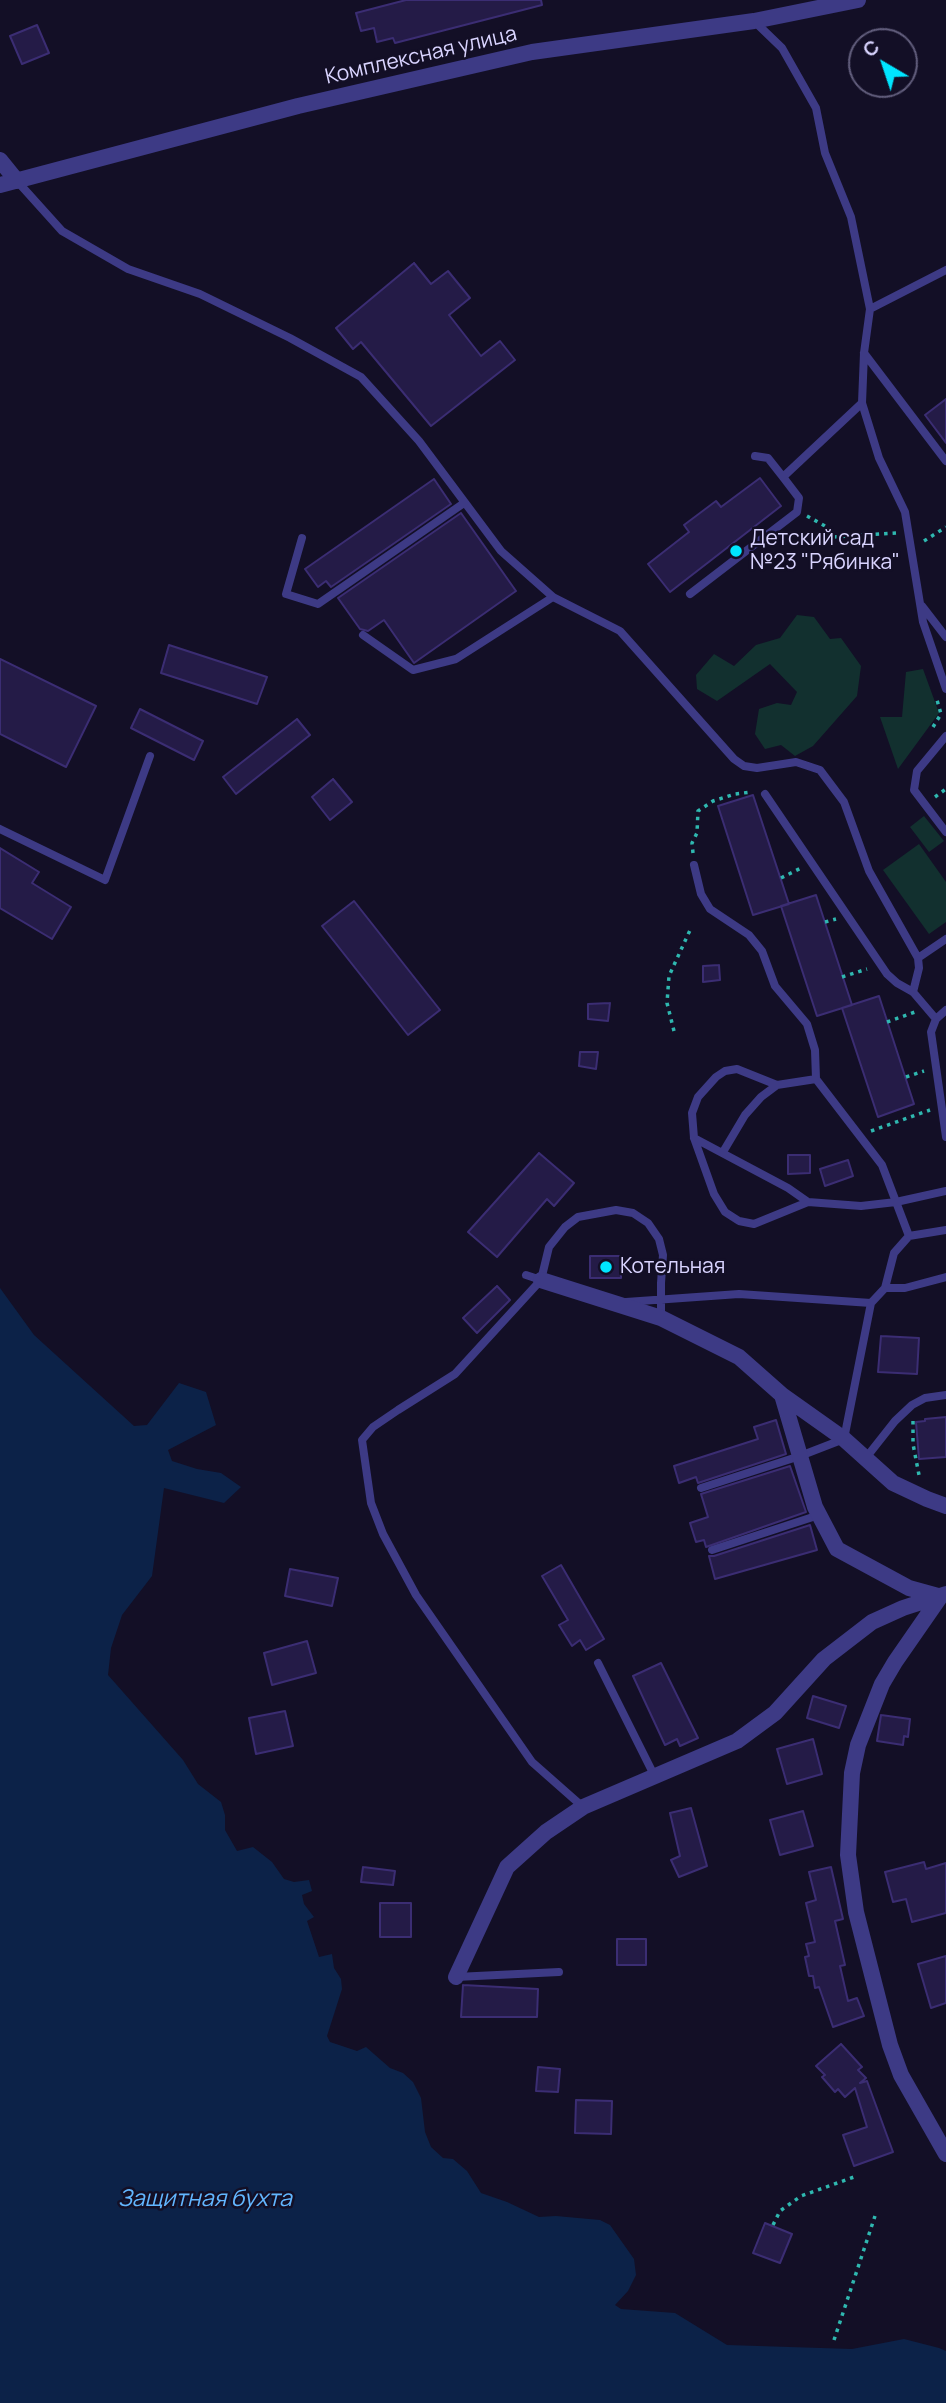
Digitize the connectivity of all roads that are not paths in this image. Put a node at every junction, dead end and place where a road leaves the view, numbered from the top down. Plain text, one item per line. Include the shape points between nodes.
1 (858, 0) edge
2 (754, 21) junction
3 (0, 160) edge
4 (17, 181) junction
5 (0, 185) edge
6 (946, 270) edge
7 (870, 309) junction
8 (864, 353) junction
9 (862, 403) junction
10 (755, 456) dead end
11 (946, 461) edge
12 (783, 477) junction
13 (464, 503) junction
14 (302, 538) dead end
15 (690, 594) dead end
16 (553, 597) junction
17 (919, 603) junction
18 (363, 635) dead end
19 (946, 638) edge
20 (946, 689) edge
21 (946, 736) edge
22 (150, 756) dead end
23 (764, 793) road end
24 (0, 829) edge
25 (946, 832) edge
26 (694, 865) road end
27 (946, 939) edge
28 (918, 958) junction
29 (914, 992) junction
30 (946, 1010) edge
31 (936, 1019) junction
32 (816, 1079) junction
33 (777, 1085) junction
34 (694, 1138) junction
35 (946, 1138) edge
36 (723, 1152) junction
37 (946, 1191) edge
38 (808, 1202) junction
39 (896, 1202) junction
40 (946, 1230) edge
41 (909, 1236) junction
42 (946, 1276) edge
43 (533, 1278) junction
44 (885, 1288) junction
45 (661, 1300) junction
46 (617, 1303) junction
47 (871, 1303) junction
48 (661, 1318) junction
49 (782, 1395) junction
50 (946, 1395) edge
51 (844, 1439) junction
52 (800, 1456) junction
53 (865, 1459) junction
54 (701, 1488) dead end
55 (946, 1506) edge
56 (819, 1515) junction
57 (712, 1550) dead end
58 (943, 1595) edge
59 (598, 1663) dead end
60 (655, 1777) junction
61 (583, 1807) junction
62 (559, 1972) dead end
63 (456, 1977) joint
64 (946, 2154) edge

1 - 2 street, Комплексная улица
2 - 4 street, Комплексная улица via 532,52 299,106
2 - 7 lane via 782,48 816,108 825,153 851,217
3 - 4 street
4 - 5 street, Комплексная улица
4 - 13 lane via 62,231 128,269 200,294 361,377 419,441
6 - 7 lane
7 - 8 lane
8 - 9 lane
8 - 11 lane
9 - 12 lane
9 - 17 lane via 879,458 905,512
10 - 12 lane via 768,458
12 - 15 lane via 799,498 797,512
13 - 14 lane via 318,604 286,594
13 - 16 lane via 501,551
16 - 18 lane via 456,659 413,670
16 - 28 lane via 620,631 744,766 796,762 820,770 844,802 869,871
17 - 19 lane
17 - 20 lane
21 - 25 lane via 917,771 914,790
22 - 24 lane via 105,880
23 - 29 lane via 880,964 897,983
26 - 32 lane via 710,909 749,934 762,951 775,986 807,1024 815,1051
27 - 28 lane
28 - 29 lane
29 - 31 lane
30 - 31 lane
31 - 35 lane via 931,1032
32 - 33 lane
32 - 39 lane via 882,1165
33 - 34 lane via 737,1069 725,1071 698,1097 692,1113
33 - 36 lane via 745,1115
34 - 36 lane
34 - 38 lane via 714,1194 725,1212 740,1221 754,1224
36 - 38 lane
37 - 39 lane
38 - 39 lane via 861,1206
39 - 41 lane
40 - 41 lane
41 - 44 lane via 894,1253
42 - 44 lane via 905,1288
43 - 45 lane via 565,1227 578,1217 616,1210 633,1213 648,1223 659,1239
43 - 46 street
43 - 61 lane via 455,1374 373,1427 362,1440 372,1503 416,1595 532,1762
44 - 47 lane
45 - 46 lane
45 - 47 lane via 739,1294
45 - 48 lane
46 - 48 street
47 - 51 lane
48 - 49 street via 739,1357
49 - 51 street
49 - 52 street
50 - 53 lane via 912,1405
51 - 52 lane
51 - 53 street
52 - 54 lane
52 - 56 street
53 - 55 street via 893,1483
56 - 57 lane
56 - 58 street via 837,1549 909,1588
58 - 60 street via 872,1622 824,1660 775,1713 737,1741
58 - 64 street via 889,1673 858,1745 848,1855 856,1912 890,2045 901,2075
59 - 60 lane
60 - 61 street
61 - 63 street via 507,1867
62 - 63 lane

